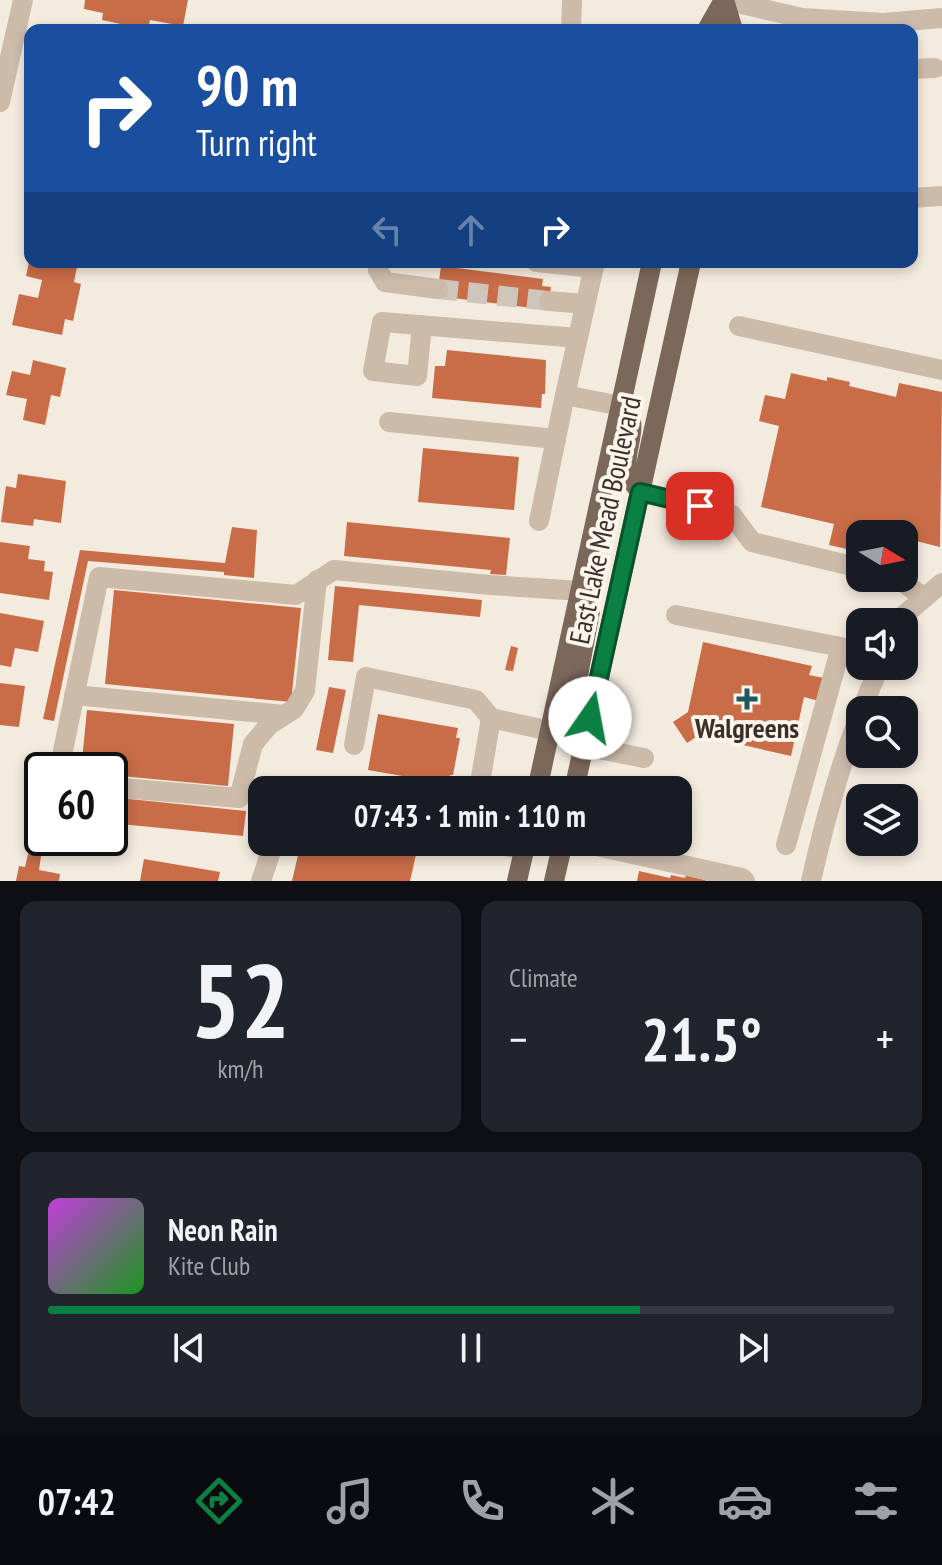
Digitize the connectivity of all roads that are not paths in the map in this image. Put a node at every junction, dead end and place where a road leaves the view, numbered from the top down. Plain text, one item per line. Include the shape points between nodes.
1 (23, 0) edge
2 (572, 0) edge
3 (724, 0) edge
4 (942, 18) edge
5 (571, 24) edge
6 (710, 24) edge
7 (731, 24) edge
8 (935, 68) dead end
9 (918, 69) edge
10 (0, 102) edge
11 (942, 196) edge
12 (918, 198) edge
13 (378, 268) edge
14 (593, 268) edge
15 (651, 268) edge
16 (690, 268) edge
17 (438, 289) tunnel mouth
18 (549, 301) tunnel mouth
19 (585, 304) junction
20 (422, 325) dead end
21 (739, 326) dead end
22 (578, 338) junction
23 (942, 370) edge
24 (565, 395) junction
25 (621, 406) junction
26 (389, 422) dead end
27 (556, 439) junction
28 (640, 492) junction
29 (539, 521) dead end
30 (846, 565) edge
31 (317, 580) junction
32 (942, 583) edge
33 (581, 591) junction
34 (916, 592) edge
35 (924, 598) junction
36 (912, 608) edge
37 (676, 615) dead end
38 (874, 680) edge
39 (74, 695) junction
40 (284, 715) junction
41 (491, 718) junction
42 (550, 731) junction
43 (354, 745) dead end
44 (584, 746) junction
45 (63, 752) edge
46 (644, 758) dead end
47 (481, 776) edge
48 (540, 776) edge
49 (577, 776) edge
50 (128, 789) edge
51 (786, 845) dead end
52 (269, 856) edge
53 (523, 856) edge
54 (560, 856) edge
55 (642, 856) edge
56 (261, 881) edge
57 (517, 881) edge
58 (554, 881) edge
59 (745, 881) edge
60 (811, 881) edge

1 - 10 street
2 - 5 street
3 - 4 street via 802,18 883,23
3 - 6 main road
3 - 7 main road
8 - 9 street
11 - 12 street
13 - 17 street via 385,282
14 - 19 street
15 - 25 main road, East Lake Mead Boulevard
16 - 28 main road, East Lake Mead Boulevard
18 - 19 street
19 - 22 street
20 - 22 street
21 - 23 street
22 - 24 street
24 - 25 street
24 - 27 street
25 - 28 main road via 632,417 626,458
25 - 33 main road, East Lake Mead Boulevard
26 - 27 street
27 - 29 street
28 - 30 street via 732,515 752,542
28 - 44 main road, East Lake Mead Boulevard
31 - 33 street via 334,570
31 - 39 street via 296,595 99,577
31 - 40 street via 305,691
32 - 35 street
33 - 42 main road, East Lake Mead Boulevard
33 - 44 main road via 590,611 572,708
34 - 35 street
35 - 36 street
37 - 51 street via 841,647
38 - 60 street via 829,800
39 - 40 street
39 - 45 street
40 - 50 street via 253,744 239,798
41 - 42 street
41 - 43 street via 476,700 366,677
41 - 47 street
42 - 48 main road, East Lake Mead Boulevard
44 - 46 street
44 - 49 main road, East Lake Mead Boulevard
52 - 56 street
53 - 57 main road
54 - 58 main road
55 - 59 street

